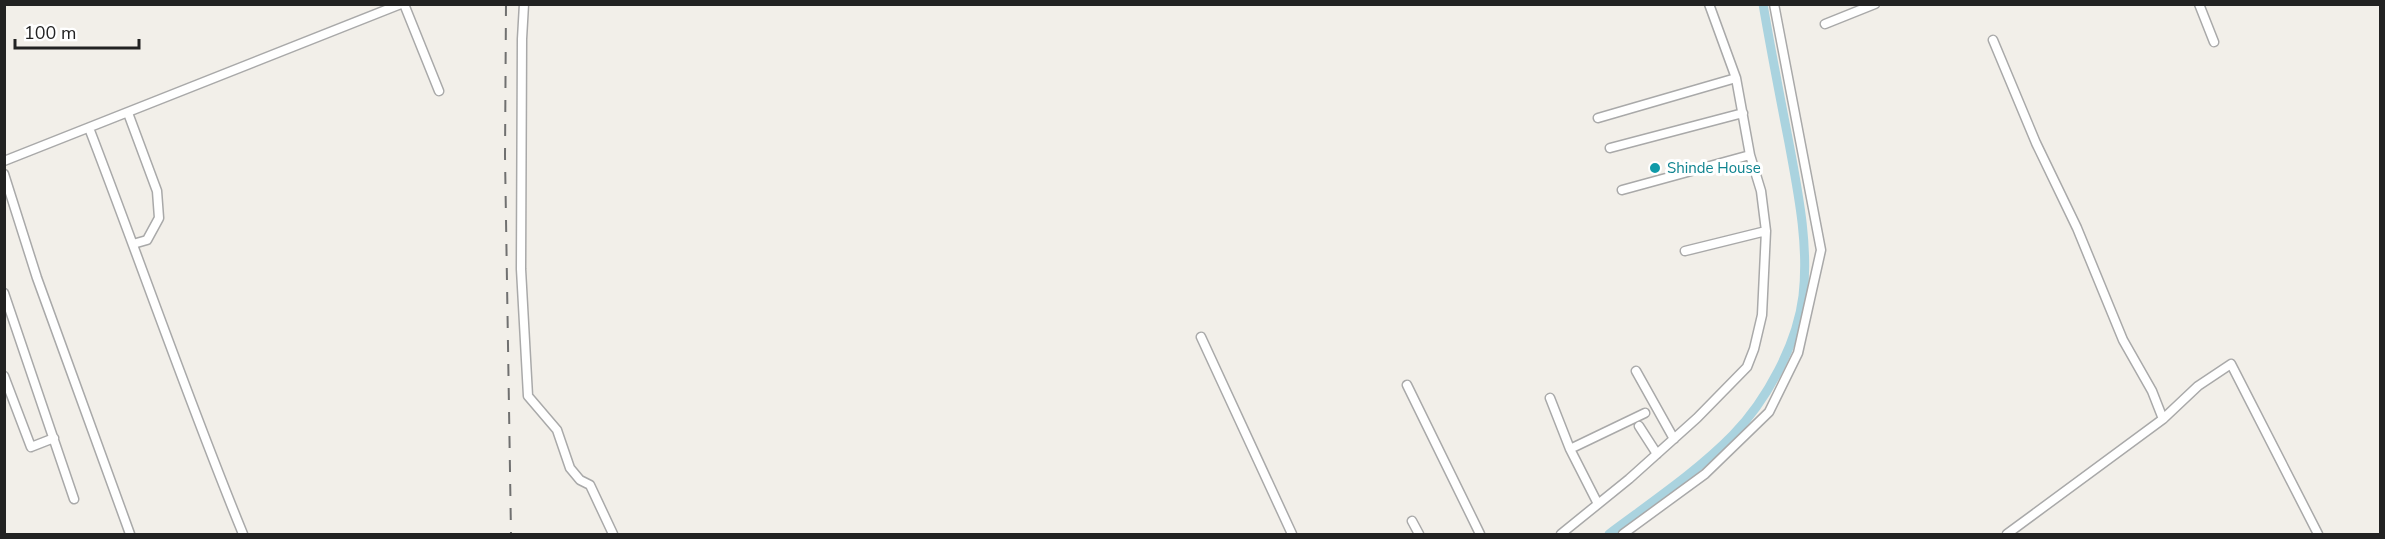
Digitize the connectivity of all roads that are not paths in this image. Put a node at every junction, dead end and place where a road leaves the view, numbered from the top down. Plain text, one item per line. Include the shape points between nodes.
1 (402, 4) edge
2 (524, 4) edge
3 (1709, 4) edge
4 (1774, 4) edge
5 (1875, 4) edge
6 (2199, 4) edge
7 (1825, 24) dead end
8 (1993, 40) dead end
9 (2214, 42) dead end
10 (1736, 78) junction
11 (439, 91) dead end
12 (128, 113) junction
13 (1743, 113) junction
14 (1598, 118) dead end
15 (89, 128) junction
16 (1610, 148) dead end
17 (1750, 155) junction
18 (4, 161) edge
19 (4, 174) edge
20 (1622, 190) dead end
21 (1766, 231) junction
22 (133, 244) junction
23 (1685, 251) dead end
24 (4, 293) edge
25 (1201, 337) dead end
26 (1636, 371) dead end
27 (4, 376) edge
28 (1407, 386) dead end
29 (1550, 398) dead end
30 (1646, 413) dead end
31 (2163, 419) junction
32 (1639, 426) dead end
33 (54, 438) junction
34 (1674, 439) junction
35 (1570, 449) junction
36 (1657, 454) junction
37 (74, 499) dead end
38 (1598, 504) junction
39 (1412, 521) dead end
40 (130, 534) edge
41 (243, 534) edge
42 (613, 534) edge
43 (1292, 534) edge
44 (1419, 534) edge
45 (1480, 534) edge
46 (1561, 534) edge
47 (1623, 534) edge
48 (2007, 534) edge
49 (2319, 534) edge

1 - 11 street
1 - 12 street
2 - 42 street via 521,270 528,396 557,430 570,468 590,485
3 - 10 street
4 - 47 street via 1821,250 1798,353 1768,412 1705,474
5 - 7 street
6 - 9 street
8 - 31 street via 2123,340
10 - 13 street
10 - 14 street
12 - 15 street
12 - 22 street via 157,191 159,218 147,240
13 - 16 street
13 - 17 street
15 - 18 street
15 - 22 street
17 - 20 street
17 - 21 street via 1761,191
19 - 40 street via 37,278
21 - 23 street
21 - 34 street via 1762,315 1747,367
22 - 41 street via 174,361
24 - 33 street
25 - 43 street
26 - 34 street
27 - 33 street via 31,447
28 - 45 street
29 - 35 street
30 - 35 street
31 - 48 street
31 - 49 street via 2198,386 2231,364
32 - 36 street
33 - 37 street
34 - 36 street
35 - 38 street
36 - 38 street
38 - 46 street
39 - 44 street

